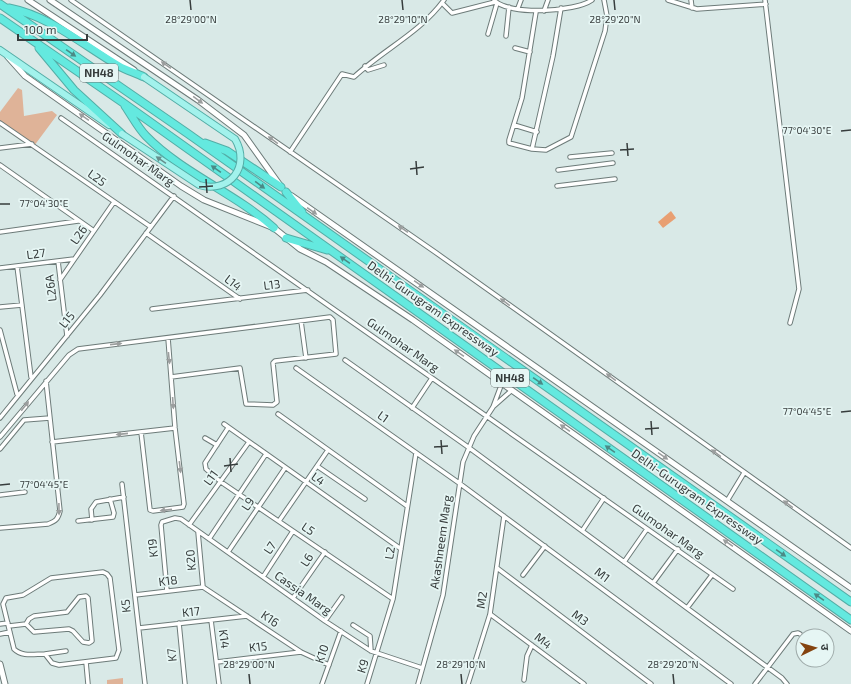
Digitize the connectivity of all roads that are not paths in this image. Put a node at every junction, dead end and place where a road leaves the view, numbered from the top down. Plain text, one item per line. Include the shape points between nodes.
1 (28, 0) edge
2 (50, 0) edge
3 (71, 0) edge
4 (521, 0) edge
5 (548, 0) edge
6 (592, 0) edge
7 (604, 0) edge
8 (668, 0) edge
9 (691, 0) edge
10 (78, 2) edge
11 (443, 2) edge
12 (496, 2) edge
13 (766, 2) edge
14 (2, 5) edge
15 (509, 7) junction
16 (518, 8) junction
17 (561, 8) junction
18 (692, 8) junction
19 (544, 11) junction
20 (536, 12) junction
21 (0, 18) edge
22 (488, 34) dead end
23 (506, 36) dead end
24 (34, 42) junction
25 (515, 48) dead end
26 (2, 51) edge
27 (530, 52) junction
28 (384, 65) dead end
29 (365, 66) junction
30 (144, 77) junction
31 (122, 102) junction
32 (61, 118) dead end
33 (0, 123) edge
34 (514, 125) junction
35 (537, 132) junction
36 (122, 134) junction
37 (194, 138) junction
38 (32, 144) junction
39 (0, 148) edge
40 (532, 149) junction
41 (290, 152) junction
42 (612, 153) dead end
43 (570, 157) dead end
44 (613, 163) dead end
45 (0, 165) edge
46 (558, 170) dead end
47 (615, 179) dead end
48 (557, 186) dead end
49 (284, 190) junction
50 (174, 196) junction
51 (114, 202) junction
52 (307, 219) junction
53 (78, 221) junction
54 (151, 227) junction
55 (274, 228) junction
56 (94, 231) junction
57 (0, 232) edge
58 (146, 233) junction
59 (286, 238) junction
60 (333, 252) junction
61 (74, 259) junction
62 (58, 261) junction
63 (17, 266) junction
64 (0, 268) edge
65 (60, 280) junction
66 (308, 290) junction
67 (240, 299) junction
68 (22, 305) junction
69 (0, 307) edge
70 (152, 309) dead end
71 (301, 321) junction
72 (790, 323) dead end
73 (0, 330) edge
74 (67, 336) junction
75 (168, 338) junction
76 (306, 358) junction
77 (345, 360) dead end
78 (296, 368) dead end
79 (31, 377) junction
80 (171, 377) junction
81 (432, 378) junction
82 (46, 381) junction
83 (502, 383) junction
84 (512, 390) junction
85 (17, 394) junction
86 (493, 407) junction
87 (412, 408) junction
88 (278, 414) dead end
89 (487, 417) junction
90 (0, 418) edge
91 (50, 418) junction
92 (224, 424) dead end
93 (175, 428) junction
94 (228, 428) junction
95 (141, 432) junction
96 (0, 437) edge
97 (205, 438) dead end
98 (52, 442) junction
99 (249, 442) junction
100 (216, 445) junction
101 (468, 447) junction
102 (0, 449) edge
103 (328, 450) junction
104 (416, 453) junction
105 (266, 454) junction
106 (317, 466) junction
107 (285, 468) junction
108 (744, 473) junction
109 (221, 482) junction
110 (305, 482) junction
111 (459, 483) junction
112 (122, 484) dead end
113 (25, 492) dead end
114 (239, 494) junction
115 (0, 495) edge
116 (124, 497) junction
117 (604, 498) junction
118 (110, 499) junction
119 (365, 499) dead end
120 (727, 501) junction
121 (407, 506) junction
122 (258, 507) junction
123 (504, 516) junction
124 (181, 519) joint
125 (92, 520) junction
126 (78, 521) dead end
127 (279, 521) junction
128 (189, 525) junction
129 (0, 528) edge
130 (647, 528) junction
131 (293, 531) junction
132 (582, 531) junction
133 (198, 532) junction
134 (209, 539) junction
135 (545, 546) junction
136 (851, 548) edge
137 (401, 549) junction
138 (678, 549) junction
139 (228, 552) junction
140 (324, 552) junction
141 (624, 562) junction
142 (497, 568) junction
143 (712, 574) junction
144 (523, 575) dead end
145 (263, 576) junction
146 (653, 583) junction
147 (203, 586) junction
148 (851, 588) edge
149 (733, 589) dead end
150 (167, 591) junction
151 (135, 595) junction
152 (342, 597) dead end
153 (294, 598) junction
154 (393, 599) junction
155 (851, 602) edge
156 (687, 608) junction
157 (490, 614) junction
158 (246, 616) junction
159 (211, 620) junction
160 (851, 620) edge
161 (325, 621) junction
162 (179, 623) junction
163 (0, 624) edge
164 (26, 624) junction
165 (9, 625) junction
166 (353, 625) dead end
167 (139, 628) junction
168 (341, 631) junction
169 (851, 631) edge
170 (10, 632) junction
171 (0, 634) edge
172 (795, 634) edge
173 (532, 645) junction
174 (66, 651) dead end
175 (371, 651) junction
176 (301, 652) junction
177 (45, 654) junction
178 (377, 654) junction
179 (86, 662) junction
180 (217, 662) junction
181 (0, 664) edge
182 (329, 664) junction
183 (422, 668) junction
184 (768, 668) junction
185 (524, 680) dead end
186 (5, 684) edge
187 (88, 684) edge
188 (145, 684) edge
189 (185, 684) edge
190 (219, 684) edge
191 (322, 684) edge
192 (367, 684) edge
193 (418, 684) edge
194 (468, 684) edge
195 (584, 684) edge
196 (651, 684) edge
197 (731, 684) edge
198 (755, 684) edge
199 (787, 684) edge

1 - 30 main road
2 -> 49 main road via 198,100 244,135
3 - 10 street
4 - 16 street
5 - 19 street
6 - 17 street via 577,6
7 - 40 street via 605,31 570,139 558,143 551,149
8 - 18 street
9 - 18 street
41 -> 10 street
11 - 12 street via 452,13
11 - 29 street via 424,22
12 - 15 street
12 - 22 street
13 - 18 street
13 - 72 street via 798,288
14 - 30 highway via 30,14 60,29 119,66
14 -> 37 highway, Delhi-Gurugram Expressway / NH48
15 - 16 street
15 - 23 street
16 - 20 street
17 - 19 street
17 - 35 street
19 - 20 street
20 - 27 street
21 - 24 highway, Delhi-Gurugram Expressway / NH48
24 - 31 highway, Delhi-Gurugram Expressway / NH48
24 - 36 highway via 60,74
25 - 27 street
26 - 36 main road
55 -> 26 main road via 204,200 181,186 25,76
27 - 34 street via 522,98
28 - 29 street via 368,70
29 - 41 street via 352,77 342,74
30 -> 36 main road, bridge via 235,139 240,147 241,161 236,174 228,183 218,187 199,186
31 - 55 highway via 146,136 169,156 234,197
60 -> 31 highway, Delhi-Gurugram Expressway / NH48
32 - 50 street, Gulmohar Marg
33 - 38 street, L25
34 - 35 street
34 - 40 street via 510,143
35 - 40 street
37 - 49 highway via 227,152
37 -> 52 highway, Delhi-Gurugram Expressway / NH48
38 - 39 street
38 - 51 street, L25
108 -> 41 street via 435,252
42 - 43 street
44 - 46 street
45 - 53 street
47 - 48 street
49 - 52 highway
49 -> 120 main road
50 - 54 street, L15
50 - 66 street, Gulmohar Marg
51 - 54 street, L25
51 - 56 street, L26
52 -> 155 highway, Delhi-Gurugram Expressway / NH48
53 - 56 street
53 - 57 street
54 - 58 street, L15
55 - 59 main road
56 - 61 street, L26
58 - 67 street, L14
58 - 74 street, L15
59 - 60 highway
83 -> 59 main road via 326,262 300,250
160 -> 60 highway, Delhi-Gurugram Expressway / NH48
61 - 62 street, L27
61 - 65 street, L26
62 - 63 street, L27
62 - 65 street, L26A
63 - 64 street, L27
63 - 68 street
65 - 74 street, L26A
66 - 67 street, L13
66 - 81 street, Gulmohar Marg
67 - 70 street, L14
68 - 69 street
68 - 79 street
71 - 75 street
71 - 76 street
71 - 76 street via 332,318 337,352 334,355
73 - 85 street
74 - 79 street, L15
75 -> 80 street
82 -> 75 street via 69,355 78,349
76 - 80 street via 273,363 277,402 273,405 246,404 240,368
77 - 87 street
78 - 104 street, L1
79 - 85 street, L15
80 -> 93 street
81 - 87 street
81 - 89 street, Gulmohar Marg
82 - 91 street
96 -> 82 street
83 - 84 main road
83 - 86 street, Akashneem Marg
84 - 86 street, Akashneem Marg
169 -> 84 main road
85 - 90 street, L15
86 - 89 street, Akashneem Marg
87 - 101 street
88 - 103 street
89 - 101 street, Akashneem Marg
89 - 117 street, Gulmohar Marg
91 - 98 street
91 - 102 street via 24,420
92 - 94 street, L4
93 - 95 street
93 -> 95 street via 184,504 180,509 153,512 149,507
94 - 99 street, L4
94 - 100 street
95 -> 98 street
97 - 100 street
98 -> 129 street via 59,517 55,522 48,524
99 - 105 street, L4
99 - 109 street, L11
100 - 109 street, L5 via 205,463 206,469
101 - 111 street, Akashneem Marg
101 - 132 street
103 - 106 street
103 - 121 street
104 - 111 street, L1
104 - 121 street, L2
105 - 107 street, L4
105 - 114 street
106 - 110 street
106 - 119 street
107 - 110 street, L4
107 - 122 street, L9
108 - 120 street
136 -> 108 street
109 - 114 street, L5
109 - 128 street, L11
110 - 127 street
110 - 137 street, L4
111 - 123 street, M1
111 - 183 street, Akashneem Marg via 443,595
112 - 116 street, K5
113 - 115 street
114 - 122 street, L5
114 - 134 street
116 - 118 street
116 - 151 street, K5
117 - 130 street, Gulmohar Marg
117 - 132 street
118 - 125 street via 93,504
118 - 125 street via 113,517
120 - 148 main road
121 - 137 street, L2
122 - 127 street, L5
122 - 139 street, L9
123 - 135 street, M1
123 - 142 street, M2
124 - 128 street, Cassia Marg
124 - 150 street, K19 via 166,520 161,525
125 - 126 street
127 - 131 street, L5
128 - 133 street, Cassia Marg
130 - 138 street, Gulmohar Marg
130 - 141 street
131 - 140 street, L5
131 - 145 street, L7
132 - 141 street
133 - 134 street, Cassia Marg
133 - 147 street, K20
134 - 139 street, Cassia Marg
135 - 144 street
135 - 197 street, M1
137 - 154 street, L2
138 - 143 street, Gulmohar Marg
138 - 146 street
139 - 145 street, Cassia Marg
140 - 153 street, L6
140 - 154 street, L5
141 - 146 street
142 - 157 street, M2
142 - 196 street, M3
143 - 149 street, Gulmohar Marg
143 - 156 street
145 - 153 street, Cassia Marg
146 - 156 street
147 - 150 street, K18
147 - 158 street, K16
150 - 151 street, K18
151 - 167 street, K5
152 - 161 street
153 - 161 street, Cassia Marg
154 - 178 street, L2
156 - 184 street
157 - 173 street, M4
157 - 194 street, M2
158 - 159 street, K17
158 - 176 street, K16
159 - 162 street, K17
159 - 180 street, K14
161 - 168 street, Cassia Marg
162 - 167 street, K17
162 - 189 street, K7
163 - 165 street
164 - 164 street via 34,616 66,612 79,597 86,596 92,641 83,642 69,629 34,632
164 - 165 street
165 - 170 street
165 - 179 street via 3,604 6,598 23,595 51,578 102,572 107,574 110,578 119,655 116,658
166 - 175 street via 370,636
167 - 188 street, K5
168 - 175 street, Cassia Marg
168 - 182 street, K10
170 - 171 street
170 - 177 street via 14,649 18,653
172 - 184 street
173 - 185 street via 526,656
173 - 195 street, M4
174 - 177 street
175 - 178 street, Cassia Marg
176 - 180 street, K15
176 - 182 street, K16
177 - 179 street via 55,664
178 - 183 street, Cassia Marg
178 - 192 street, K9
179 - 187 street
180 - 190 street, K14
181 - 186 main road
182 - 191 street, K10
183 - 193 street, Akashneem Marg
184 - 198 street
184 - 199 street

